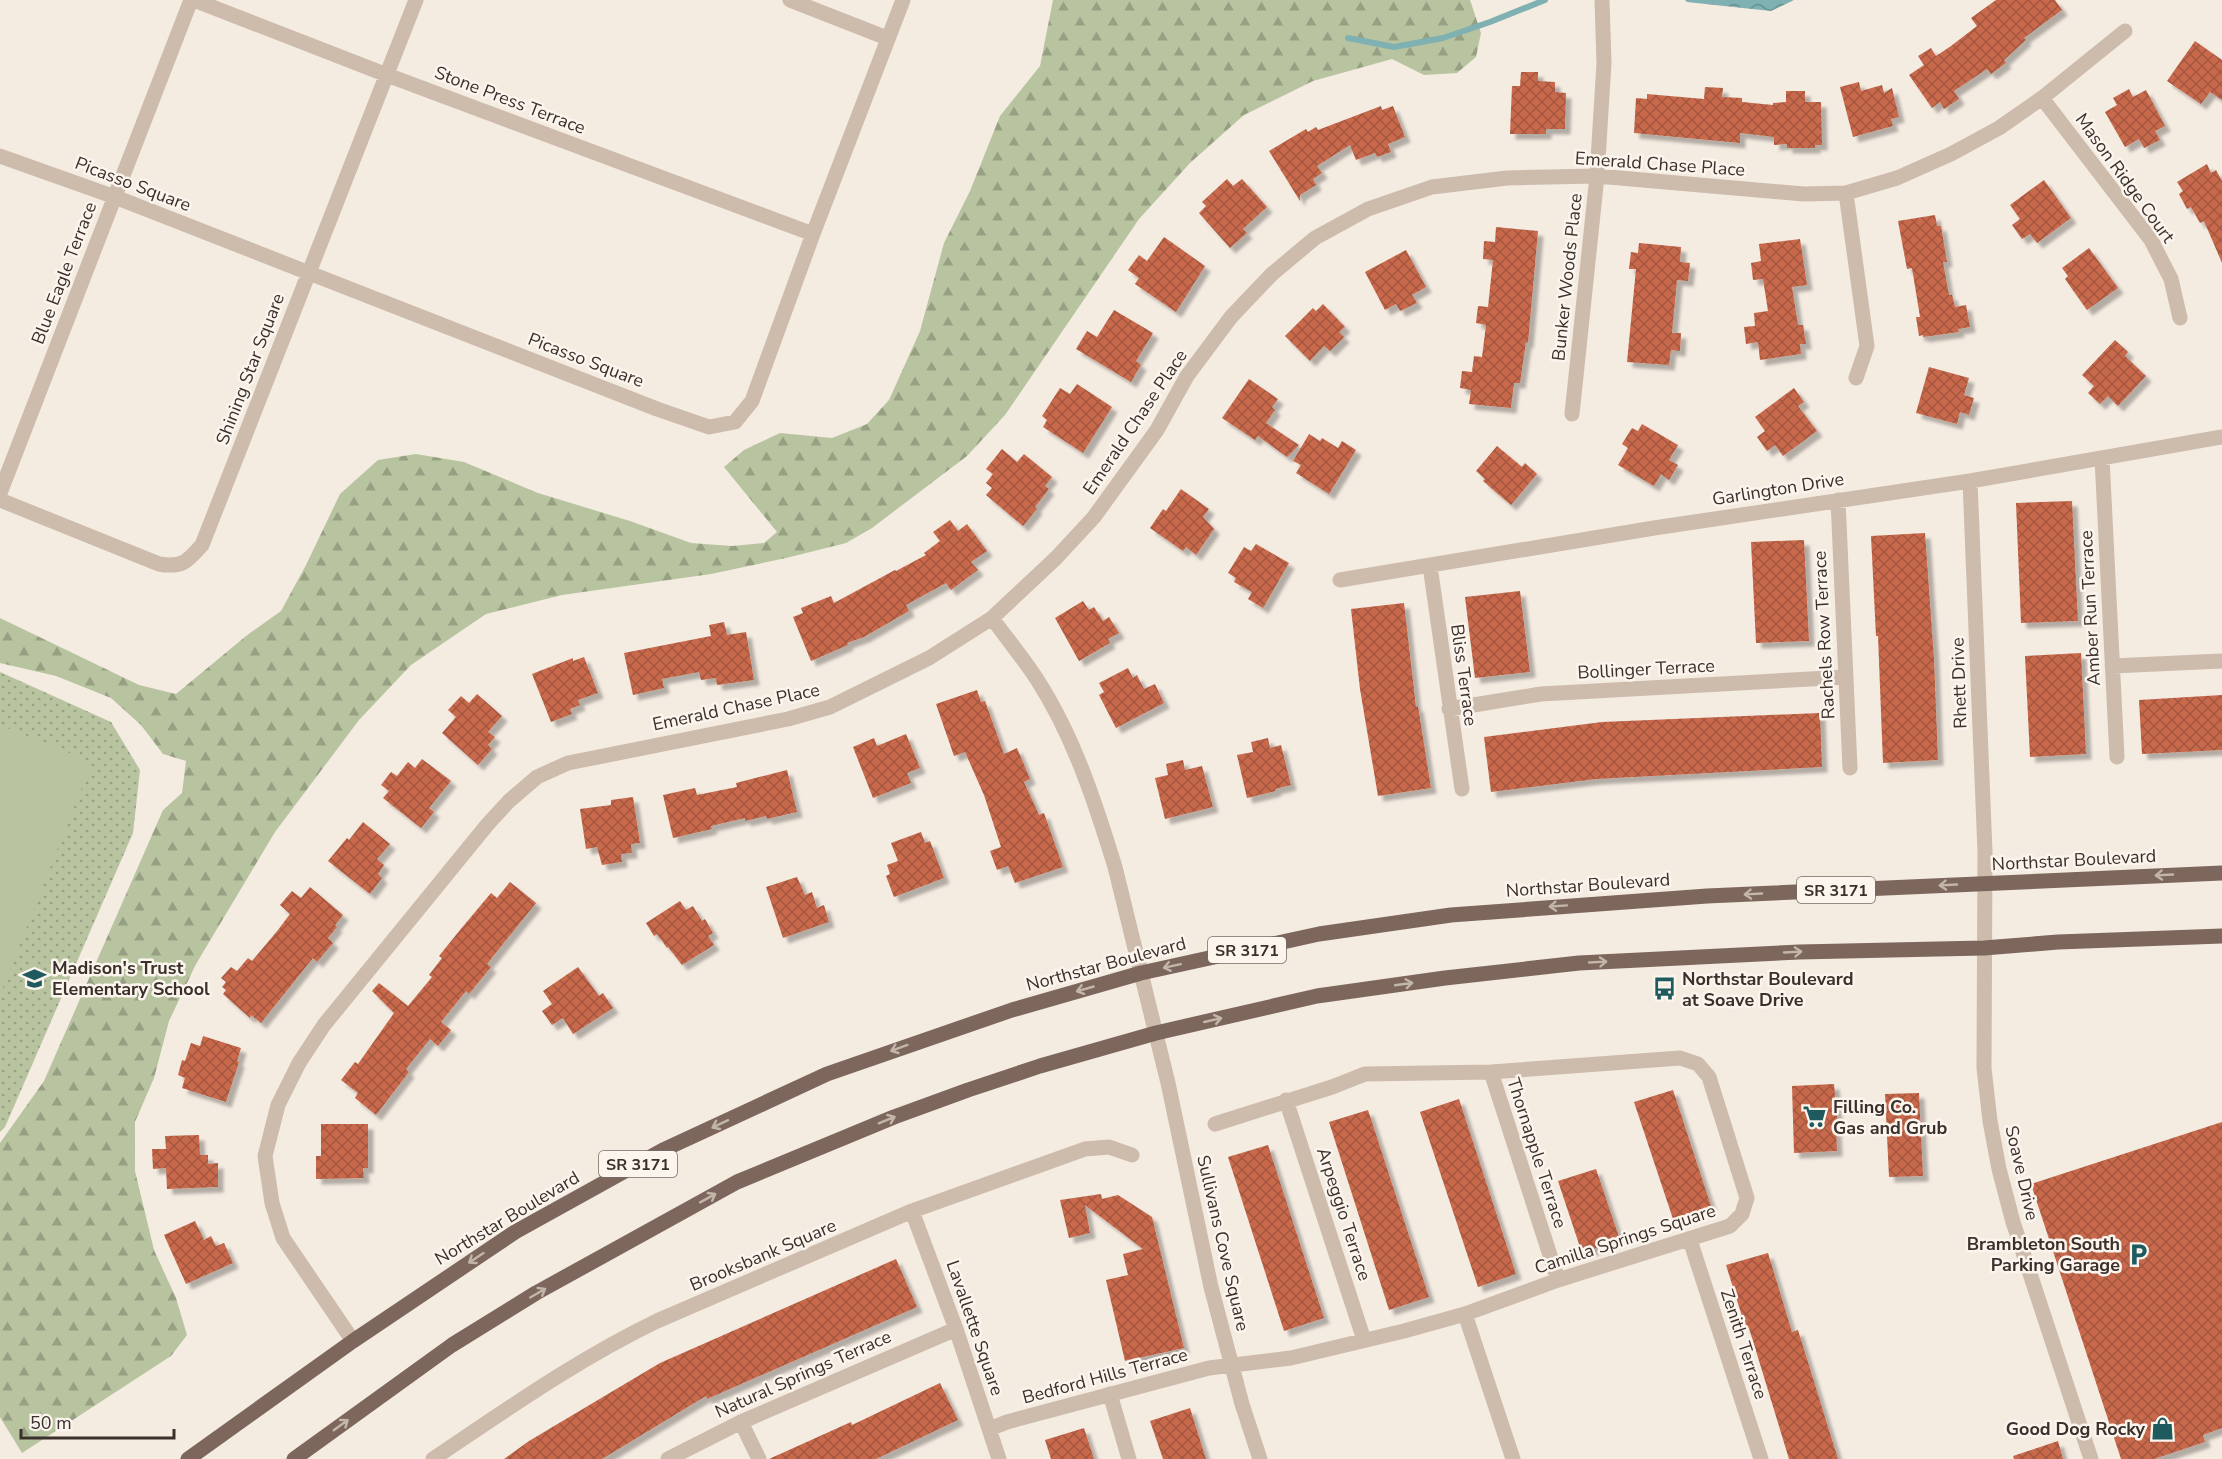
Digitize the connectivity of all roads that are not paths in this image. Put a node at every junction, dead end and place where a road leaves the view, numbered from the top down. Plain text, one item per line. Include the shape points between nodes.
1 (193, 0) edge
2 (416, 0) edge
3 (790, 0) edge
4 (903, 0) edge
5 (1602, 0) edge
6 (2125, 31) dead end
7 (887, 38) junction
8 (387, 75) junction
9 (2042, 99) junction
10 (0, 156) edge
11 (1597, 176) junction
12 (1846, 193) junction
13 (115, 197) junction
14 (813, 234) junction
15 (308, 273) junction
16 (2180, 318) dead end
17 (1856, 378) dead end
18 (1572, 414) dead end
19 (2222, 437) edge
20 (2102, 458) junction
21 (1970, 481) junction
22 (0, 493) edge
23 (0, 500) edge
24 (1838, 500) junction
25 (1430, 566) junction
26 (1340, 580) dead end
27 (992, 618) junction
28 (2222, 661) edge
29 (2112, 666) junction
30 (1846, 677) junction
31 (1449, 709) junction
32 (2117, 756) dead end
33 (1850, 768) dead end
34 (1462, 789) dead end
35 (2222, 873) edge
36 (1985, 883) junction
37 (2222, 936) edge
38 (1984, 948) junction
39 (1141, 973) junction
40 (1156, 1033) junction
41 (1491, 1072) junction
42 (1286, 1100) junction
43 (1215, 1124) dead end
44 (1132, 1155) dead end
45 (912, 1211) junction
46 (1690, 1240) junction
47 (1558, 1280) junction
48 (1465, 1314) junction
49 (956, 1329) junction
50 (1364, 1340) junction
51 (353, 1341) junction
52 (1232, 1366) junction
53 (1110, 1394) junction
54 (741, 1422) junction
55 (989, 1429) junction
56 (188, 1459) edge
57 (294, 1459) edge
58 (433, 1459) edge
59 (668, 1459) edge
60 (759, 1459) edge
61 (999, 1459) edge
62 (1129, 1459) edge
63 (1260, 1459) edge
64 (1513, 1459) edge
65 (1761, 1459) edge
66 (2091, 1459) edge

1 - 8 street, Stone Press Terrace
1 - 13 street, Blue Eagle Terrace
2 - 8 street, Shining Star Square
3 - 7 street
4 - 7 street, Picasso Square
5 - 11 street, Bunker Woods Place via 1604,63
6 - 9 street, Emerald Chase Place
7 - 14 street, Picasso Square
8 - 14 street, Stone Press Terrace
8 - 15 street, Shining Star Square
9 - 12 street, Emerald Chase Place via 1951,154 1897,178
9 - 16 street, Mason Ridge Court via 2151,240 2171,279
10 - 13 street, Picasso Square
11 - 12 street, Emerald Chase Place via 1804,194
11 - 18 street, Bunker Woods Place
11 - 27 street, Emerald Chase Place via 1507,178 1432,187 1368,209 1315,238 1272,274 1231,318 1187,376 1157,430 1094,517
12 - 17 street via 1867,346
13 - 15 street, Picasso Square
13 - 22 street, Blue Eagle Terrace
14 - 15 street, Picasso Square via 752,401 735,422 710,427
15 - 23 street, Shining Star Square via 202,545 191,558 175,567 159,564
19 - 20 street, Garlington Drive
20 - 21 street, Garlington Drive
20 - 29 street, Amber Run Terrace
21 - 24 street, Garlington Drive
21 - 36 street, Rhett Drive
24 - 25 street, Garlington Drive
24 - 30 street, Rachels Row Terrace
25 - 26 street, Garlington Drive
25 - 31 street, Bliss Terrace
27 - 39 street, Sullivans Cove Square via 1039,682 1069,741 1115,867
27 - 51 street, Emerald Chase Place via 929,658 830,707 789,719 568,763 537,777 487,825 324,1025 278,1105 265,1156 272,1203 283,1238
28 - 29 street
29 - 32 street, Amber Run Terrace
30 - 31 street, Bollinger Terrace via 1541,694
30 - 33 street, Rachels Row Terrace
31 - 34 street, Bliss Terrace
35 -> 36 main road, Northstar Boulevard / SR 3171
36 - 38 street, Soave Drive
36 -> 39 main road, Northstar Boulevard / SR 3171 via 1494,911 1353,928
37 - 38 main road
40 -> 38 main road via 1317,996 1579,963
38 - 66 street, Soave Drive via 1984,1068 1999,1169
39 - 40 street, Sullivans Cove Square
39 -> 51 main road, Northstar Boulevard / SR 3171 via 1012,1010 827,1074 663,1150 515,1232
40 - 52 street, Sullivans Cove Square
57 -> 40 main road via 462,1340 536,1293 737,1182 958,1094
41 - 42 street, Camilla Springs Square via 1365,1074
41 - 46 street, Camilla Springs Square via 1680,1058 1698,1064 1709,1077 1747,1198 1742,1214 1730,1226
41 - 47 street, Thornapple Terrace
42 - 43 street, Camilla Springs Square
42 - 50 street, Arpeggio Terrace
44 - 45 street, Brooksbank Square via 1109,1147 1085,1149
45 - 49 street, Lavallette Square
45 - 58 street, Brooksbank Square via 626,1336 540,1386
46 - 47 street, Camilla Springs Square
46 - 65 street, Zenith Terrace
47 - 48 street, Camilla Springs Square
48 - 50 street, Camilla Springs Square
48 - 64 street
49 - 54 street, Natural Springs Terrace
49 - 55 street, Lavallette Square
50 - 52 street, Camilla Springs Square via 1291,1358
51 - 56 main road, Northstar Boulevard / SR 3171
52 - 53 street, Bedford Hills Terrace via 1209,1368
52 - 63 street, Sullivans Cove Square
53 - 55 street, Bedford Hills Terrace
53 - 62 street
54 - 59 street, Natural Springs Terrace
54 - 60 street
55 - 61 street, Lavallette Square

